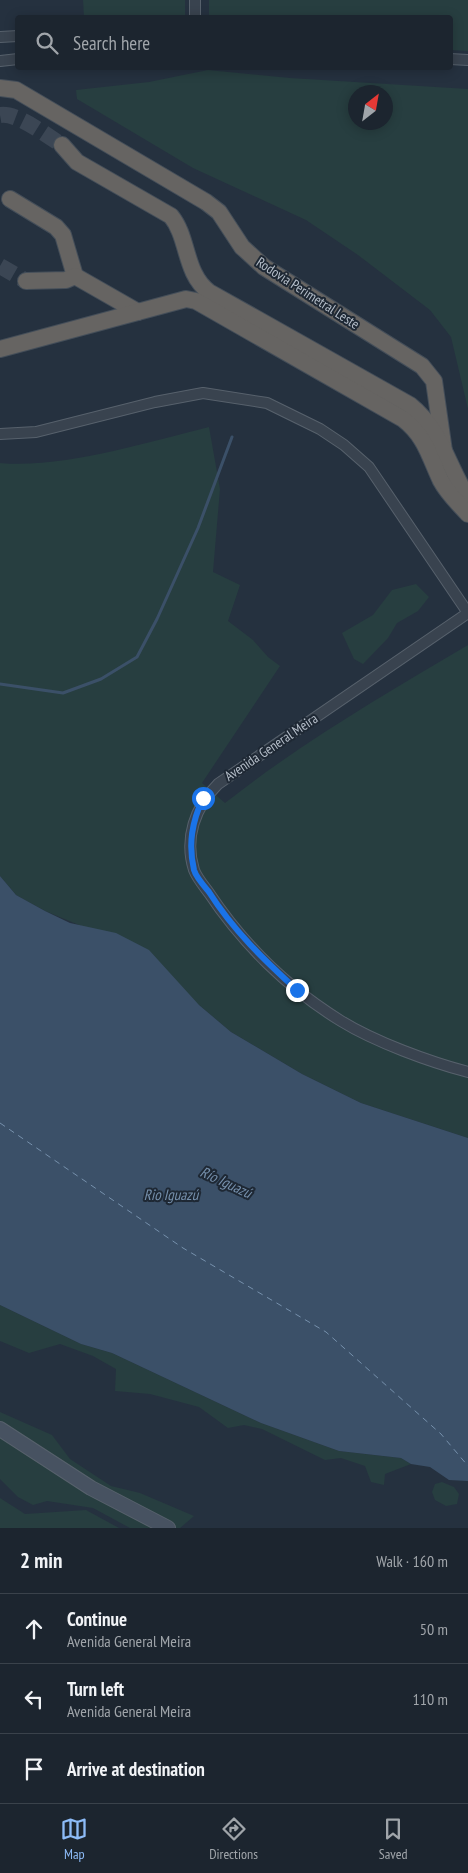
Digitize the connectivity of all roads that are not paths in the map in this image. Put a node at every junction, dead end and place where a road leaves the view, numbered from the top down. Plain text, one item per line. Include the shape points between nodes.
1 (195, 0) edge
2 (195, 15) edge
3 (15, 36) edge
4 (0, 38) edge
5 (15, 59) edge
6 (453, 59) edge
7 (468, 60) edge
8 (0, 61) edge
9 (0, 88) edge
10 (62, 145) tunnel mouth
11 (4, 196) edge
12 (75, 276) junction
13 (26, 281) tunnel mouth
14 (138, 312) junction
15 (0, 349) edge
16 (0, 434) edge
17 (444, 451) junction
18 (468, 498) edge
19 (468, 514) edge
20 (468, 613) edge
21 (468, 1072) edge
22 (0, 1430) edge
23 (168, 1528) edge

1 - 2 street
3 - 4 street
5 - 8 street
6 - 7 street
9 - 17 highway, Rodovia Perimetral Leste via 16,90 206,202 219,212 242,247 264,267 422,366 434,381
10 - 17 highway, Rodovia Perimetral Leste via 77,162 171,216 195,278 202,287 410,405 425,417
11 - 12 highway via 56,227 63,235
12 - 13 highway via 66,280
12 - 14 highway
14 - 15 highway
14 - 19 highway via 186,300 196,301 403,419 417,430 442,481
16 - 20 street via 36,432 204,393 267,404 320,429 369,467
17 - 18 highway, Rodovia Perimetral Leste via 454,477
20 - 21 street, Avenida General Meira via 218,784 203,798 193,819 191,845 195,871 222,912 257,953 297,990 342,1022 385,1042
22 - 23 main road via 91,1488

